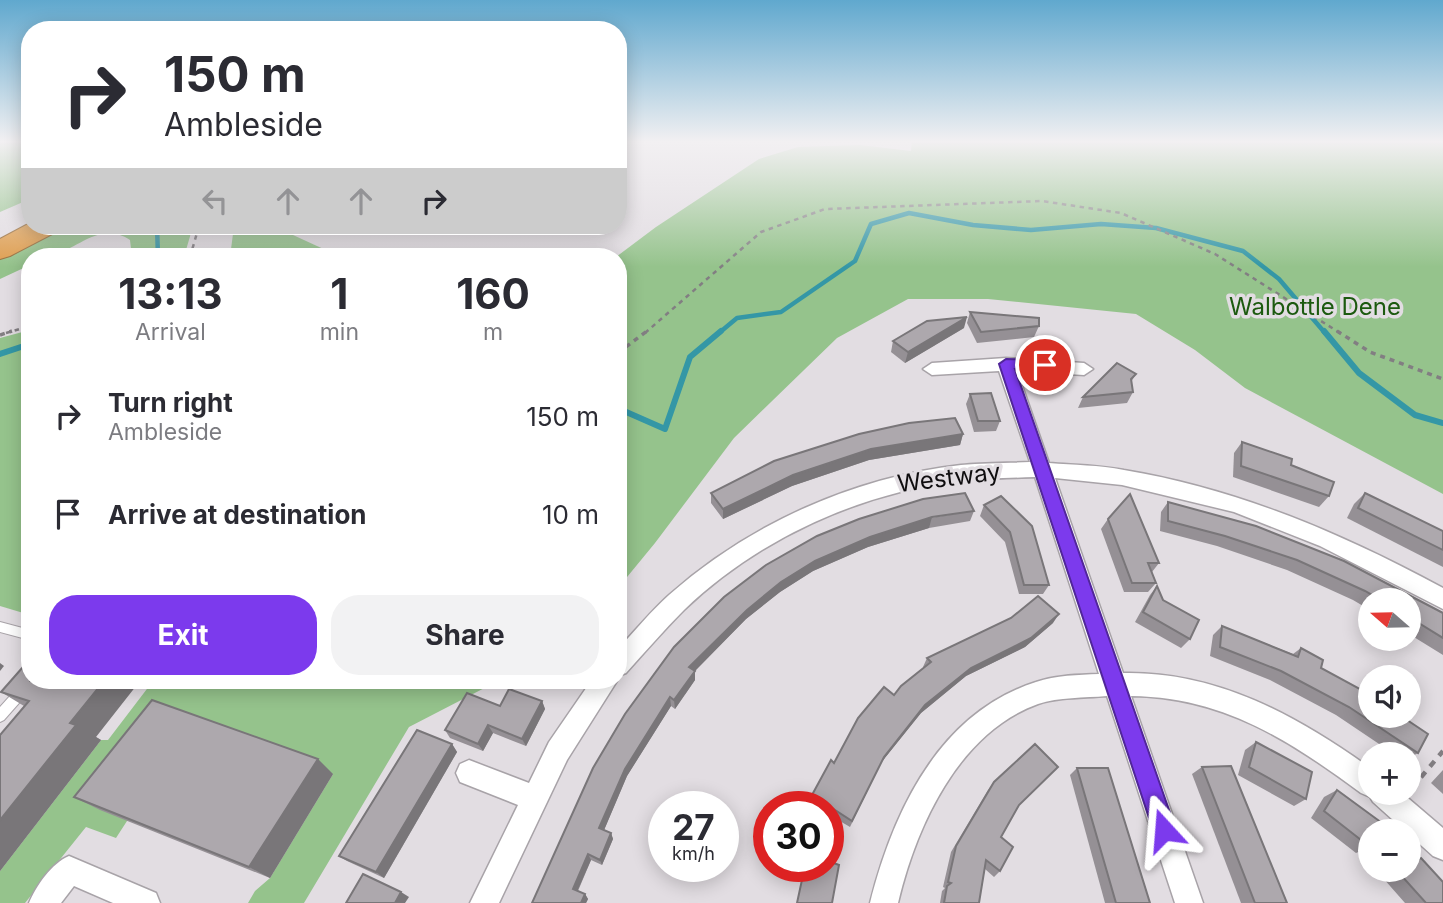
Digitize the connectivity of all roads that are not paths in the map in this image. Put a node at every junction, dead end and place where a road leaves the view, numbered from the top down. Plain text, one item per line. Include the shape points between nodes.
1 (21, 214) edge
2 (21, 216) edge
3 (0, 221) edge
4 (0, 228) edge
5 (23, 235) edge
6 (26, 235) edge
7 (0, 247) edge
8 (1006, 364) junction
9 (932, 369) dead end
10 (1084, 369) dead end
11 (1043, 471) junction
12 (1443, 599) edge
13 (0, 627) edge
14 (21, 633) edge
15 (627, 655) edge
16 (1115, 684) junction
17 (24, 689) edge
18 (600, 689) edge
19 (0, 716) edge
20 (469, 773) dead end
21 (1358, 776) edge
22 (535, 799) junction
23 (1396, 805) edge
24 (1443, 846) edge
25 (43, 903) edge
26 (146, 903) edge
27 (484, 903) edge
28 (884, 903) edge
29 (1189, 903) edge

1 - 3 highway
2 - 4 highway
5 - 7 highway
6 - 7 highway
8 - 9 street
8 - 10 street
8 - 11 street
11 - 12 street, Westway via 1163,485 1247,508 1344,547
11 - 15 street, Westway via 932,477 887,486 807,513 763,536 699,580
11 - 16 street
13 - 14 lane
16 - 21 street via 1168,685 1209,695 1297,736
16 - 28 street via 1057,688 1027,696 970,735 945,762 903,836
16 - 29 street
17 - 19 lane
18 - 22 street via 558,751
20 - 22 street
22 - 27 street
23 - 24 street
25 - 26 street via 69,870

